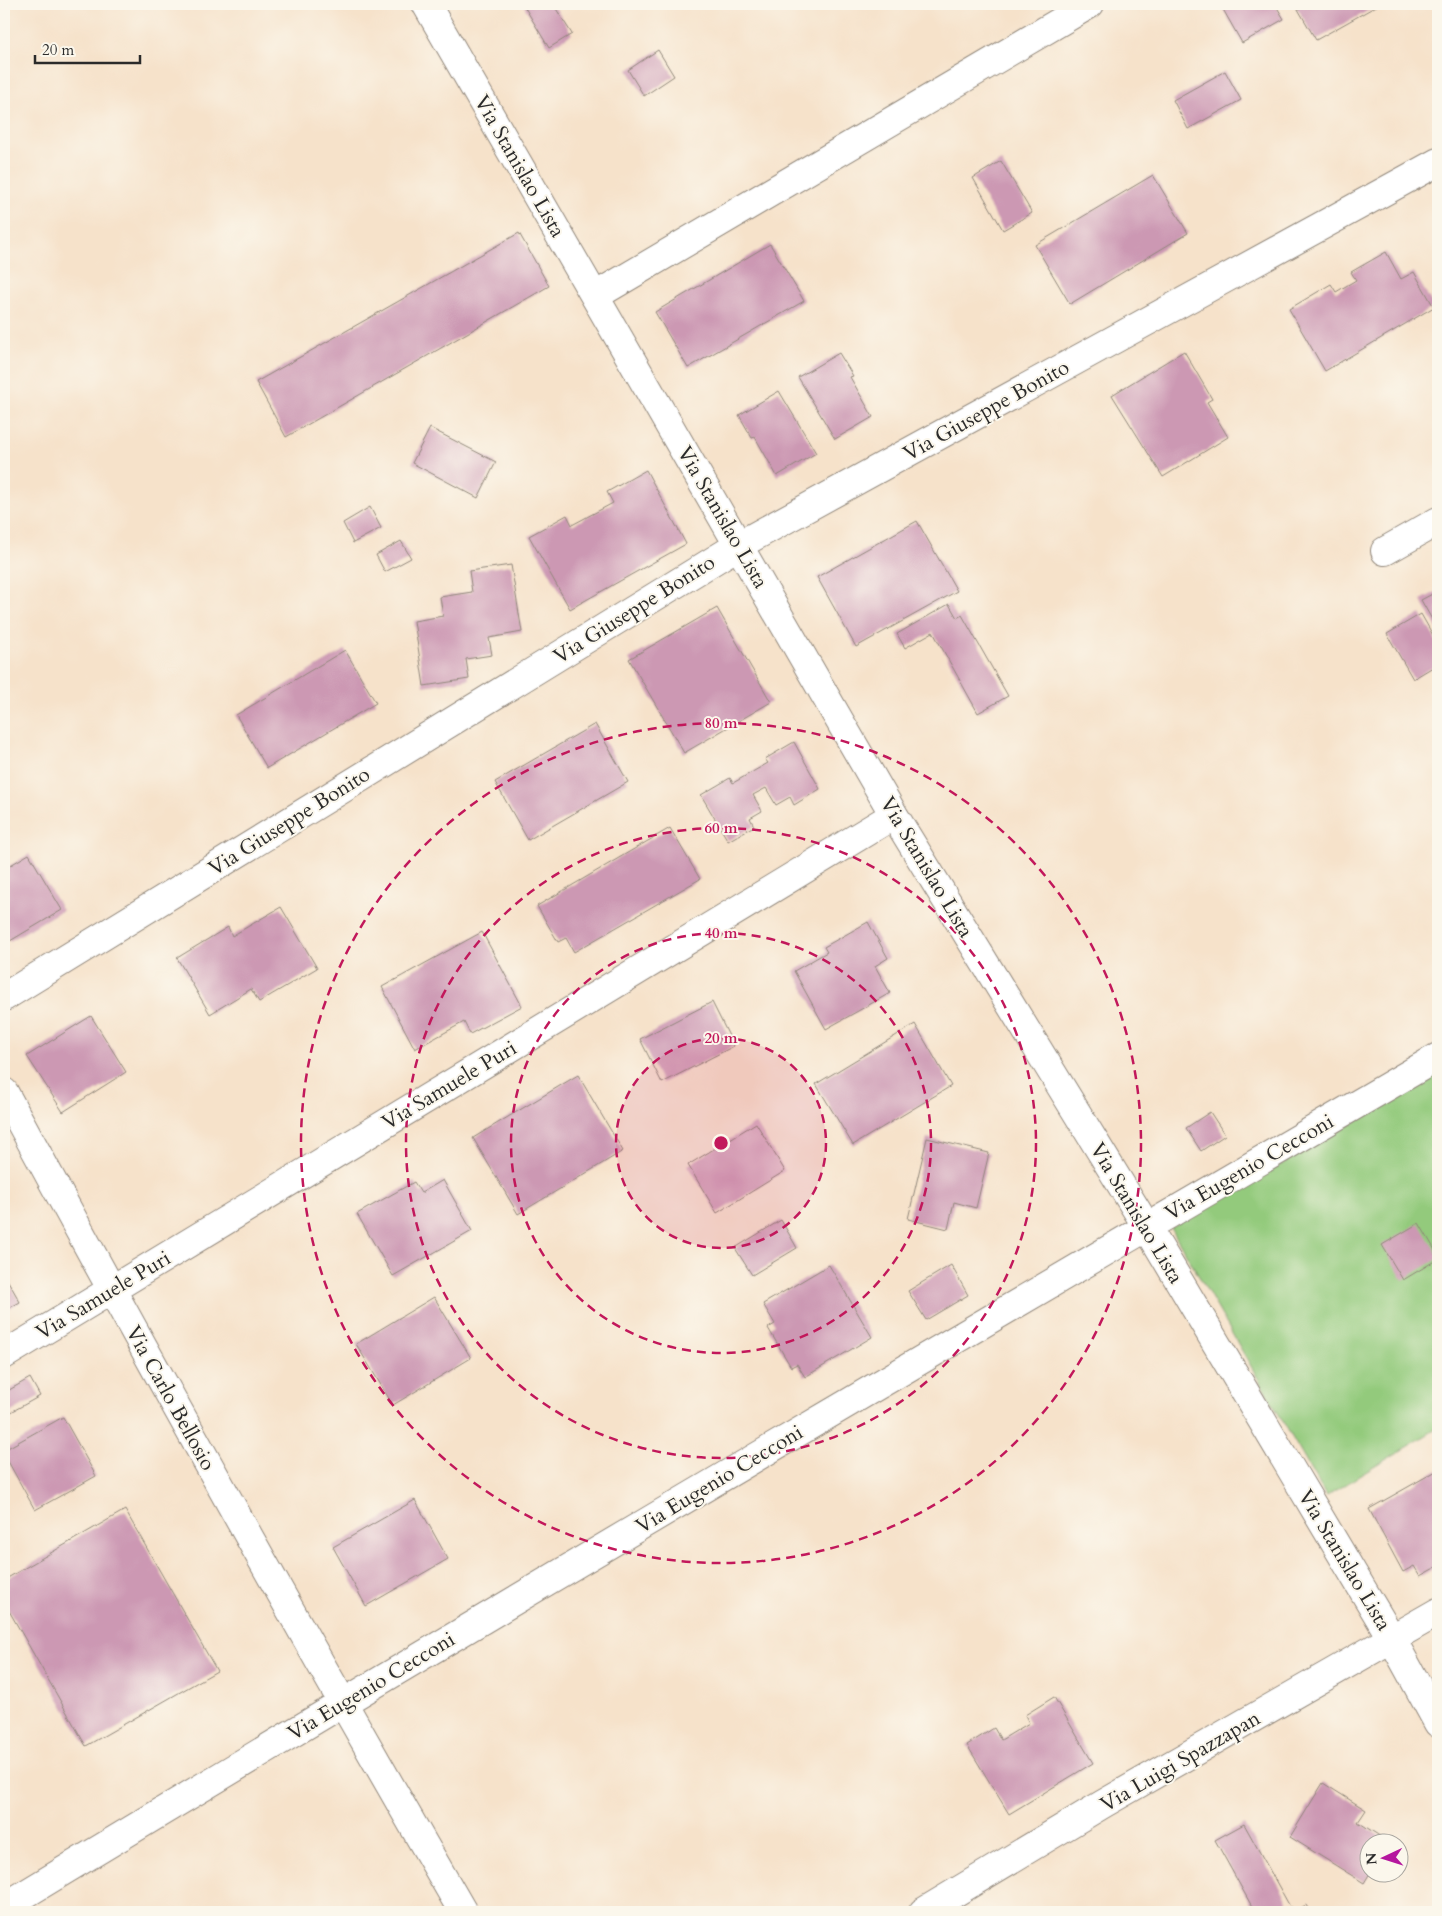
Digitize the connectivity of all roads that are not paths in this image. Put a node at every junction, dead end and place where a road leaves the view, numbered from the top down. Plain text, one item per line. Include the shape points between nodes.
1 (426, 4) edge
2 (1090, 4) edge
3 (1438, 162) edge
4 (595, 296) junction
5 (1438, 521) edge
6 (739, 545) junction
7 (1385, 551) dead end
8 (894, 814) junction
9 (4, 996) edge
10 (1438, 1057) edge
11 (4, 1092) edge
12 (1147, 1227) junction
13 (111, 1290) junction
14 (4, 1355) edge
15 (1438, 1612) edge
16 (1392, 1639) junction
17 (342, 1703) junction
18 (1438, 1724) edge
19 (4, 1907) edge
20 (463, 1912) edge
21 (923, 1912) edge

1 - 4 street, Via Stanislao Lista
2 - 4 street
3 - 6 street, Via Giuseppe Bonito
4 - 6 street, Via Stanislao Lista
5 - 7 street
6 - 8 street, Via Stanislao Lista
6 - 9 street, Via Giuseppe Bonito
8 - 12 street, Via Stanislao Lista
8 - 13 street, Via Samuele Puri
10 - 12 street, Via Eugenio Cecconi
11 - 13 street, Via Carlo Bellosio
12 - 16 street, Via Stanislao Lista
12 - 17 street, Via Eugenio Cecconi
13 - 14 street, Via Samuele Puri
13 - 17 street, Via Carlo Bellosio
15 - 16 street, Via Luigi Spazzapan
16 - 18 street, Via Stanislao Lista
16 - 21 street, Via Luigi Spazzapan via 1103,1804
17 - 19 street, Via Eugenio Cecconi
17 - 20 street, Via Carlo Bellosio

